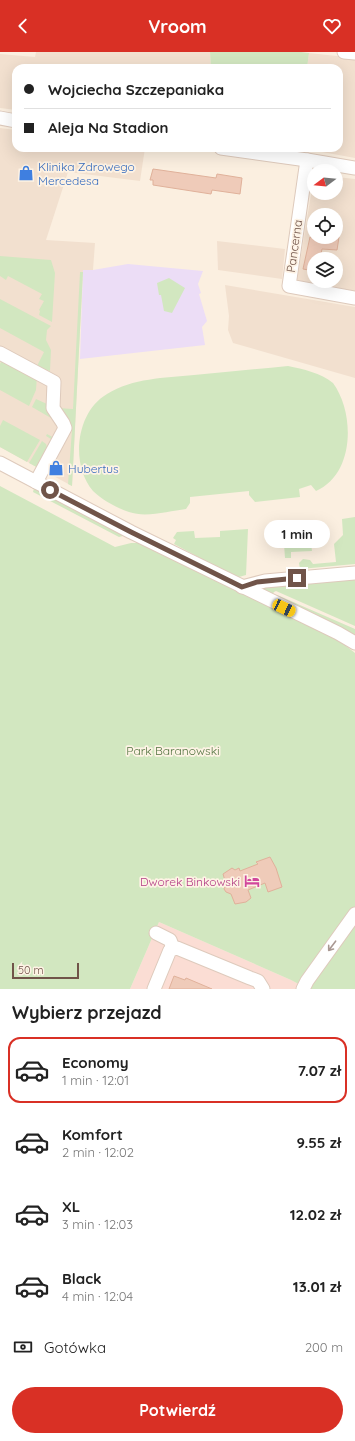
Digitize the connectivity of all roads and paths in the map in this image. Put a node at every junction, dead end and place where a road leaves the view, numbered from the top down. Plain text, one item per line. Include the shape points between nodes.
1 (344, 52) edge
2 (355, 53) edge
3 (0, 118) edge
4 (12, 120) edge
5 (249, 152) edge
6 (306, 160) junction
7 (355, 168) edge
8 (355, 298) edge
9 (0, 354) edge
10 (0, 463) edge
11 (36, 482) junction
12 (355, 573) edge
13 (242, 587) junction
14 (355, 643) edge
15 (355, 914) edge
16 (156, 933) dead end
17 (173, 948) junction
18 (154, 989) edge
19 (263, 989) edge
20 (303, 989) edge

1 - 2 street
3 - 4 street
5 - 6 street
6 - 7 street
6 - 8 street, Pancerna via 289,286
9 - 11 street via 54,382 53,408 65,428
10 - 11 street
11 - 13 street
12 - 13 street via 265,581
13 - 14 street
15 -> 20 street
16 - 17 street via 170,940
17 - 18 street
17 - 19 street via 183,949 250,978 258,982

